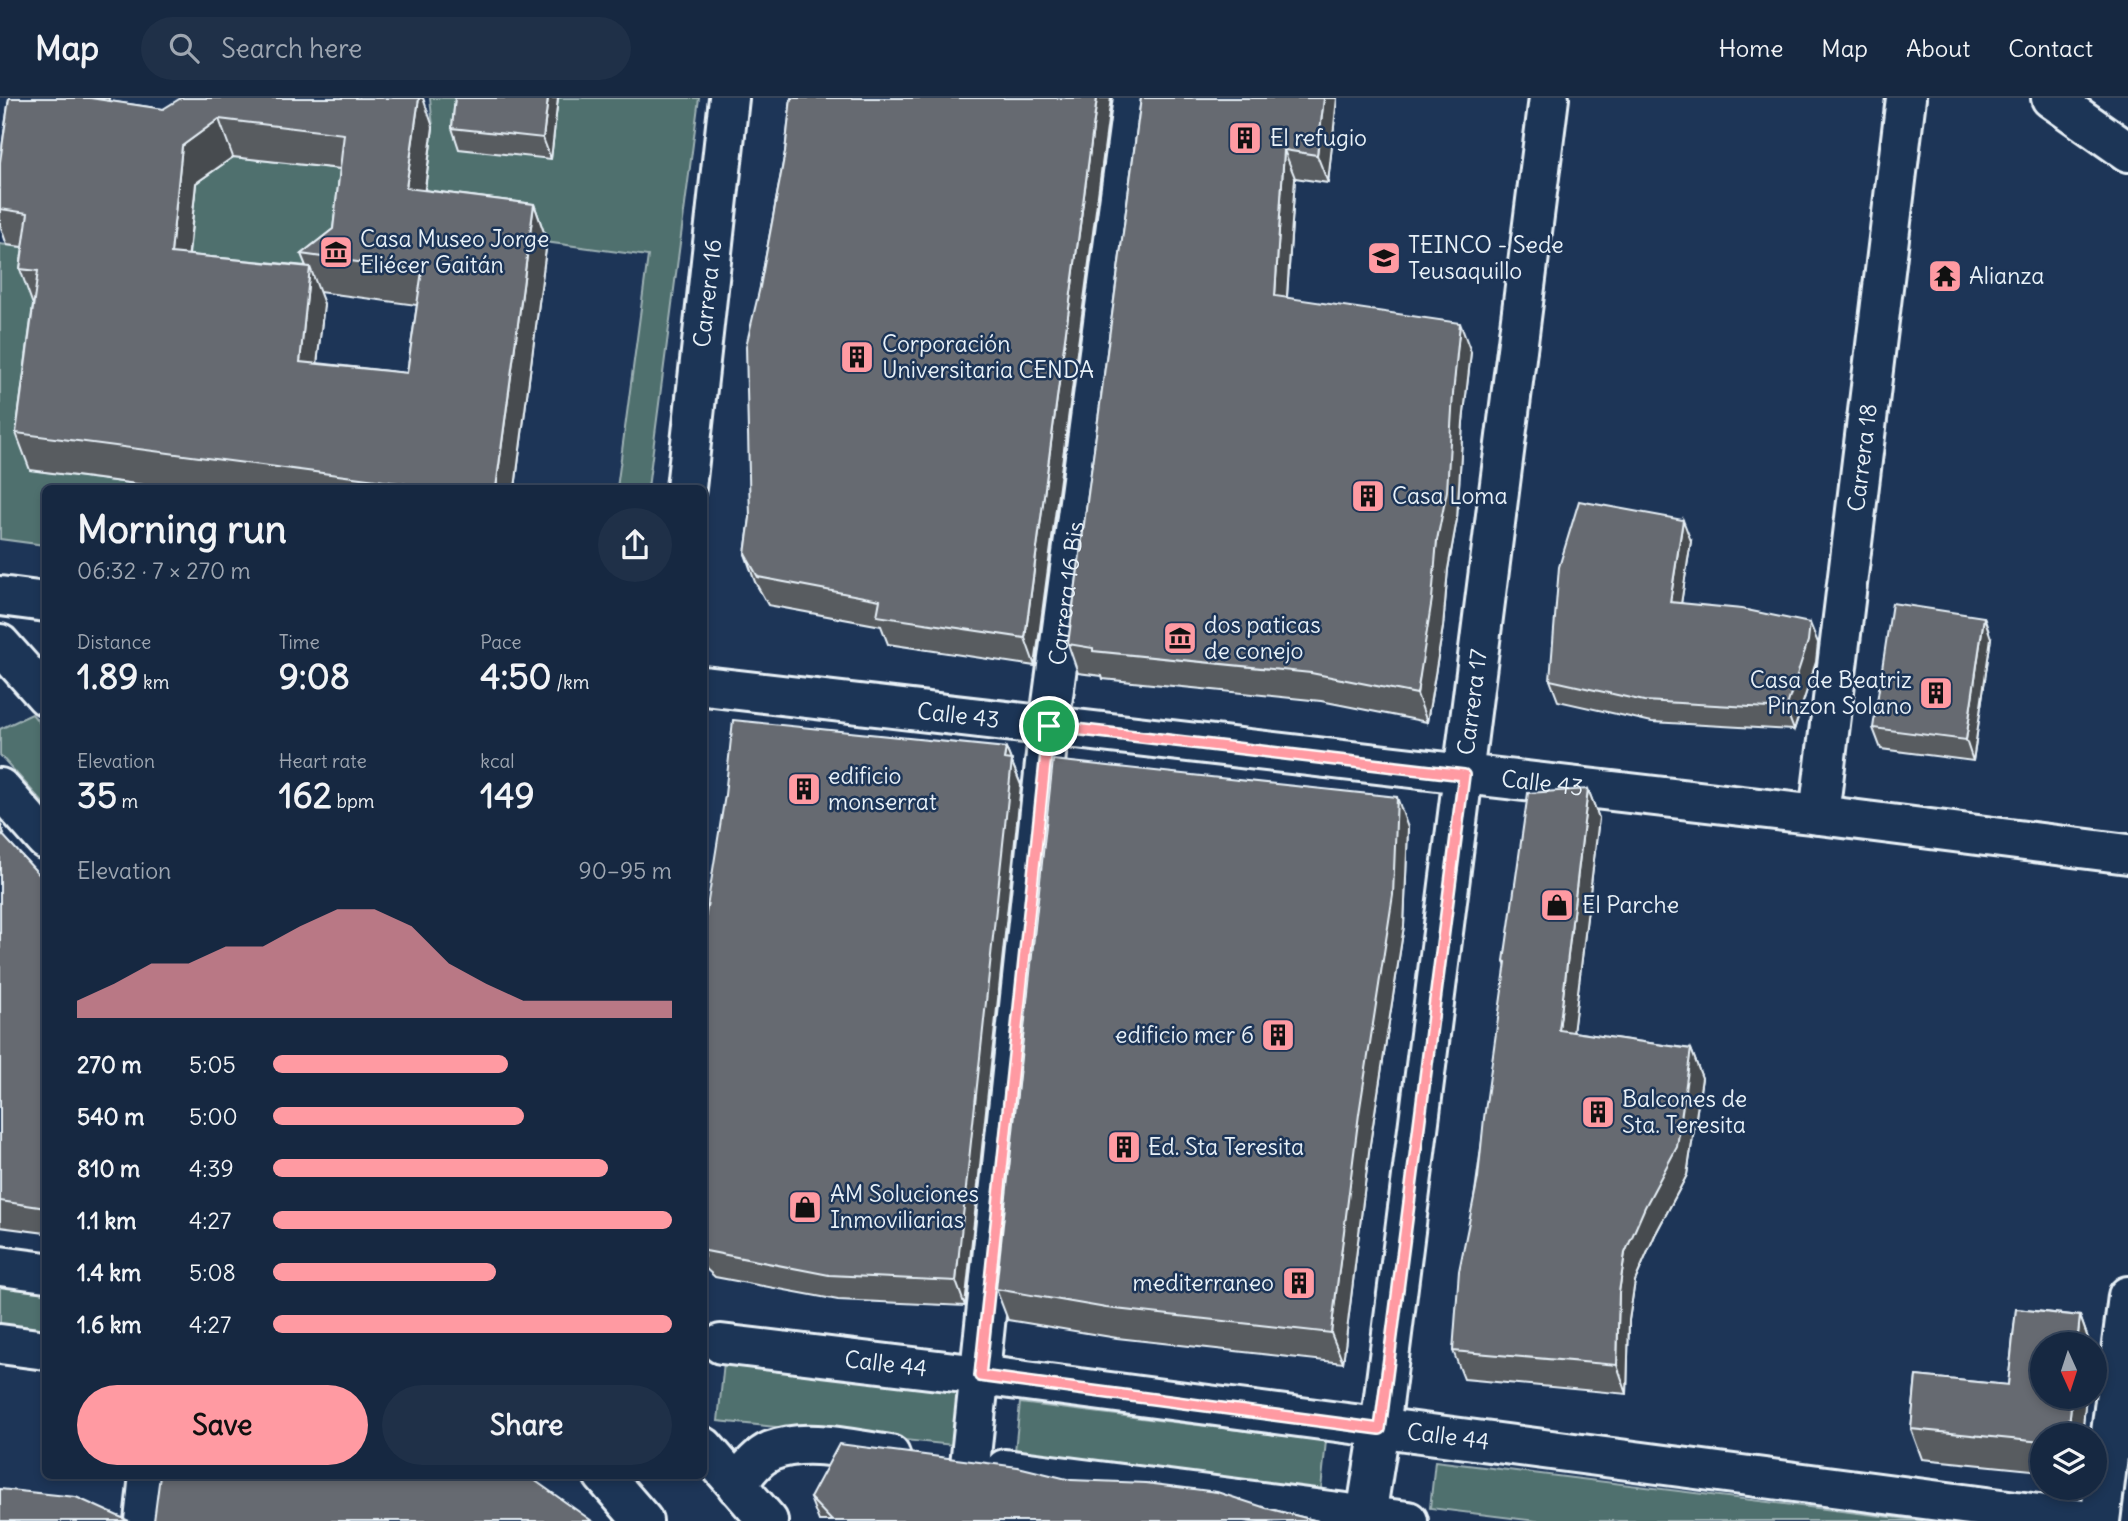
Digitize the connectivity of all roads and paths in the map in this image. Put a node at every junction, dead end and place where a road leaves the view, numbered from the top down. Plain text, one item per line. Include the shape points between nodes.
1 (729, 98) edge
2 (1133, 98) edge
3 (1549, 98) edge
4 (1906, 98) edge
5 (2051, 98) edge
6 (2128, 152) edge
7 (686, 485) edge
8 (0, 596) edge
9 (42, 601) edge
10 (0, 644) edge
11 (707, 686) edge
12 (42, 691) edge
13 (1049, 726) junction
14 (1464, 775) junction
15 (0, 788) edge
16 (1819, 815) junction
17 (42, 836) edge
18 (2128, 853) edge
19 (0, 1266) edge
20 (42, 1271) edge
21 (2128, 1296) edge
22 (0, 1344) edge
23 (721, 1344) dead end
24 (42, 1349) edge
25 (980, 1376) junction
26 (1380, 1429) junction
27 (707, 1451) edge
28 (970, 1465) junction
29 (149, 1479) edge
30 (608, 1479) edge
31 (737, 1486) junction
32 (1366, 1516) junction
33 (144, 1521) edge
34 (643, 1521) edge
35 (768, 1521) edge
36 (1408, 1521) edge
37 (2092, 1521) edge
38 (2100, 1521) edge

1 - 7 street, Carrera 16
2 - 13 street, Carrera 16 Bis
3 - 14 street, Carrera 17
4 - 16 street, Carrera 18
5 - 6 street
8 - 9 street
10 - 12 street
11 - 13 street, Calle 43
13 - 14 street, Calle 43
13 - 25 street, Carrera 16 Bis
14 - 16 street, Calle 43
14 - 26 street, Carrera 17
15 - 17 street
16 - 18 street, Calle 43
19 - 20 street
21 - 38 street
22 - 24 street
23 - 25 street, Calle 44
25 - 26 street, Calle 44
25 - 28 street, Carrera 16 Bis
26 - 32 street, Carrera 17
26 - 37 street, Calle 44
27 - 31 street
28 - 31 street via 802,1444 769,1452 746,1471
28 - 32 street
29 - 33 street
30 - 34 street
31 - 35 street
32 - 36 street

